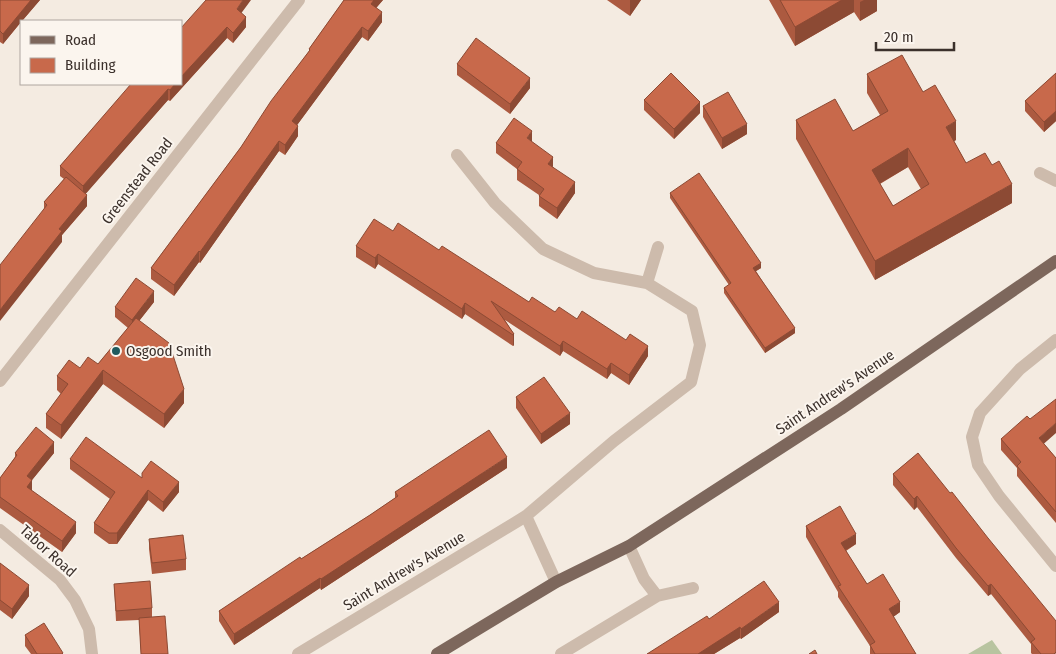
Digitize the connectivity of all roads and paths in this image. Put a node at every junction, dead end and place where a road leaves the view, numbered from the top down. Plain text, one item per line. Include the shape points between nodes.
1 (299, 0) edge
2 (458, 155) dead end
3 (1040, 173) dead end
4 (1056, 181) edge
5 (658, 247) dead end
6 (1056, 261) edge
7 (647, 283) junction
8 (1056, 340) edge
9 (0, 381) edge
10 (526, 516) junction
11 (0, 530) edge
12 (629, 546) junction
13 (1056, 566) edge
14 (556, 582) junction
15 (693, 588) dead end
16 (657, 596) junction
17 (92, 654) edge
18 (298, 654) edge
19 (437, 654) edge
20 (561, 654) edge

1 - 9 street, Greenstead Road
2 - 7 street via 495,203 542,249 594,273
3 - 4 street
5 - 7 street
6 - 12 main road, Saint Andrew's Avenue via 841,409
7 - 10 street, Saint Andrew's Avenue via 692,311 700,345 691,382 614,440
8 - 13 street via 1020,369 980,413 972,437 978,464 999,496
10 - 14 street
10 - 18 street, Saint Andrew's Avenue
11 - 17 street, Tabor Road via 60,580 75,600 89,629
12 - 14 main road, Saint Andrew's Avenue
12 - 16 street via 644,579
14 - 19 main road, Saint Andrew's Avenue
15 - 16 street
16 - 20 street

